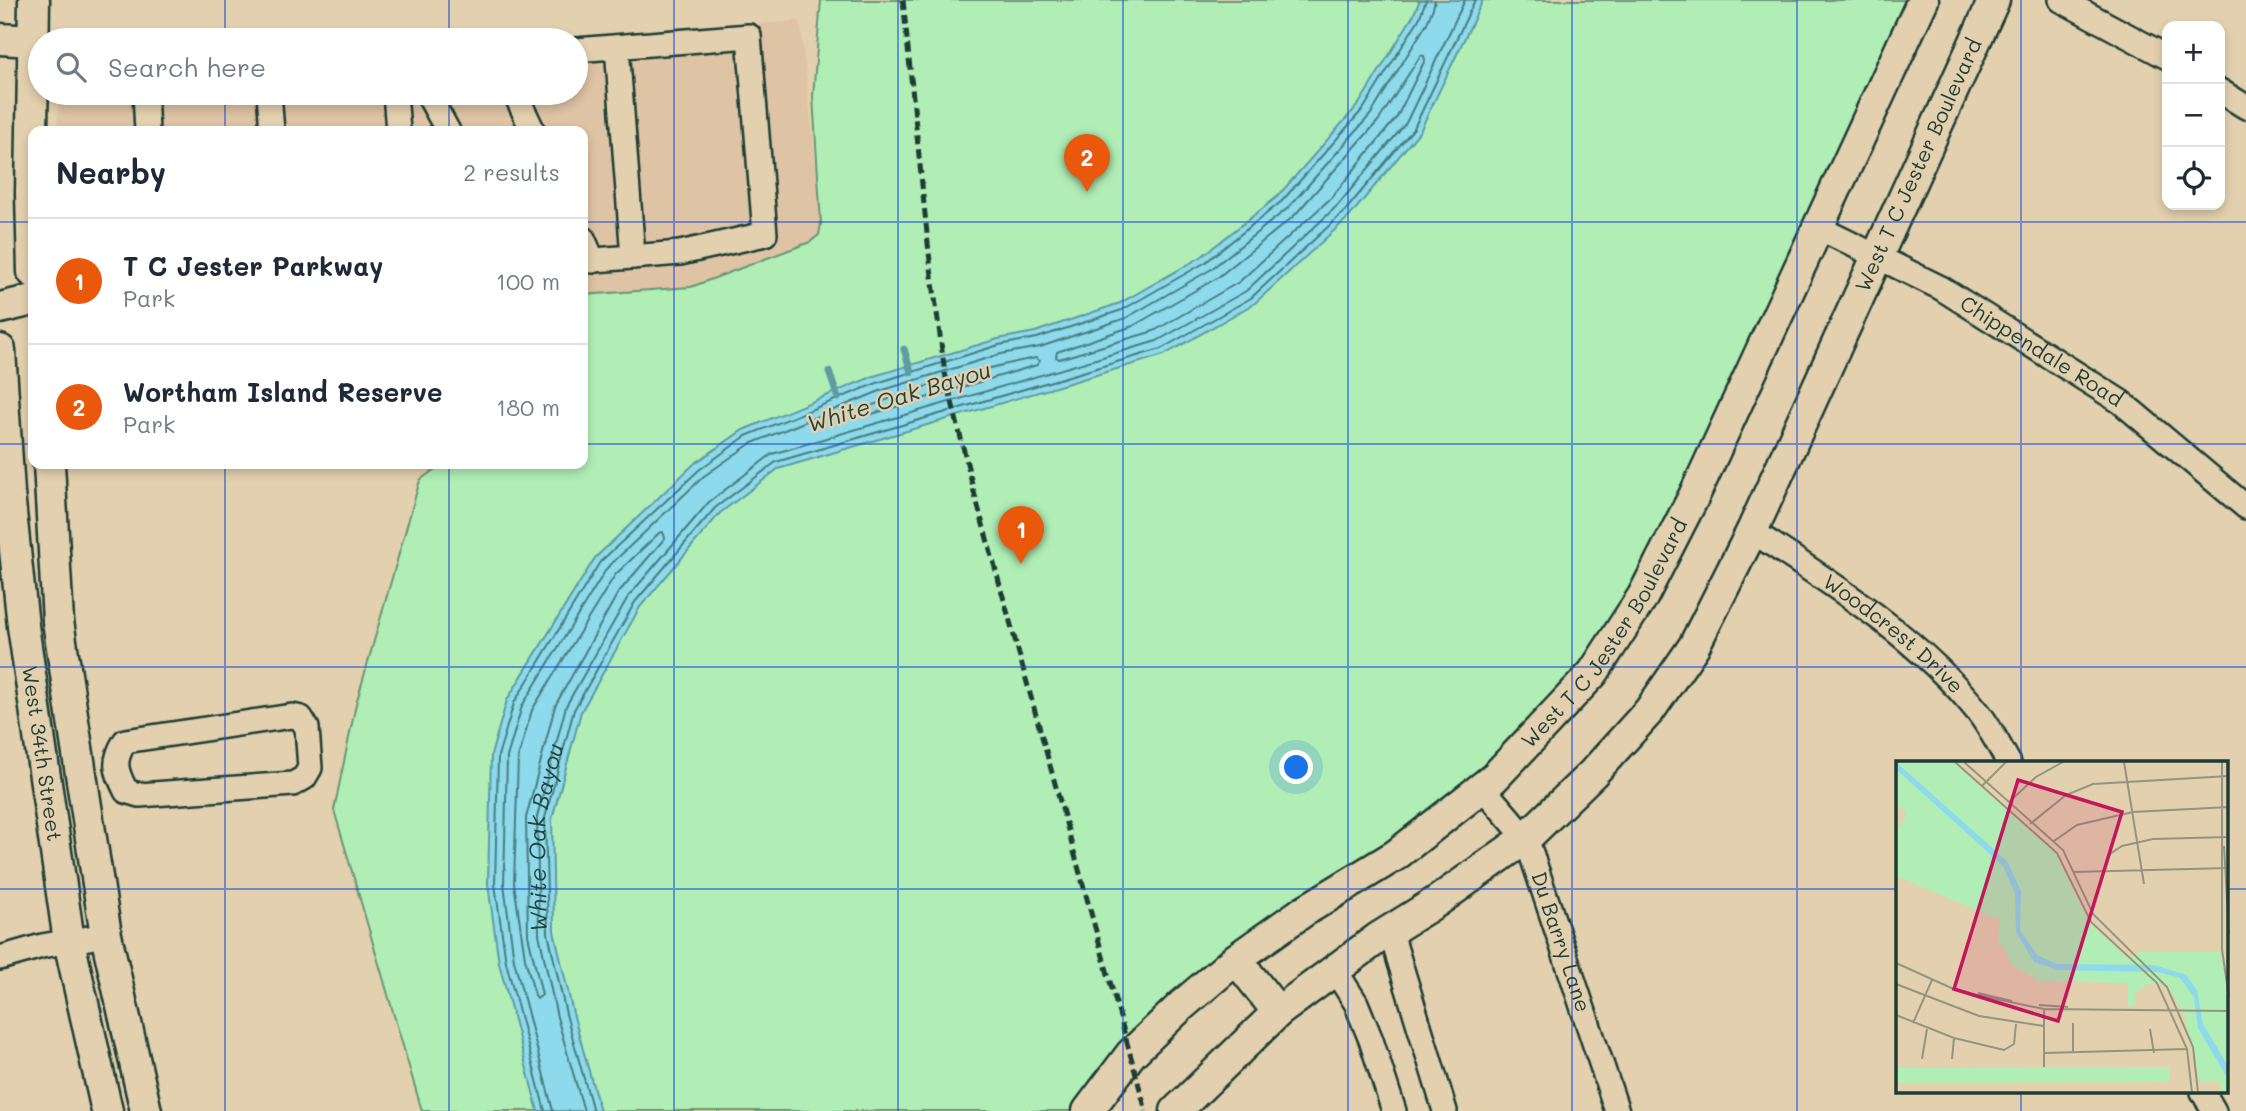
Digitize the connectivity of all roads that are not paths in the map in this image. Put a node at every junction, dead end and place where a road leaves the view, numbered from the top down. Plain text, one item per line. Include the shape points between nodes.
1 (34, 0) edge
2 (1923, 0) edge
3 (1994, 0) edge
4 (2061, 0) edge
5 (33, 28) edge
6 (0, 39) edge
7 (28, 41) edge
8 (617, 47) junction
9 (588, 49) edge
10 (2162, 54) edge
11 (2225, 94) edge
12 (32, 105) edge
13 (146, 105) edge
14 (270, 105) edge
15 (396, 105) edge
16 (434, 105) edge
17 (521, 105) edge
18 (2246, 107) edge
19 (31, 126) edge
20 (148, 126) edge
21 (272, 126) edge
22 (398, 126) edge
23 (445, 126) edge
24 (531, 126) edge
25 (1817, 227) junction
26 (634, 257) junction
27 (1877, 258) junction
28 (588, 261) edge
29 (28, 301) edge
30 (0, 308) edge
31 (0, 350) edge
32 (49, 469) edge
33 (2246, 507) edge
34 (1752, 531) junction
35 (58, 621) junction
36 (23, 626) junction
37 (2008, 761) edge
38 (116, 770) junction
39 (81, 774) junction
40 (1482, 787) junction
41 (1526, 838) junction
42 (1390, 930) junction
43 (106, 935) junction
44 (69, 941) junction
45 (0, 958) edge
46 (1236, 959) junction
47 (1335, 970) junction
48 (1278, 1012) junction
49 (2204, 1094) edge
50 (107, 1111) edge
51 (146, 1111) edge
52 (1088, 1111) edge
53 (1176, 1111) edge
54 (1394, 1111) edge
55 (1445, 1111) edge
56 (1617, 1111) edge
57 (2214, 1111) edge

1 - 5 main road
2 - 25 main road, West T C Jester Boulevard
3 - 27 main road, West T C Jester Boulevard
4 - 10 street
6 - 7 main road
8 - 9 street
8 - 26 street
8 - 26 street via 749,36 757,129 765,234 680,253
11 - 18 street
12 - 19 main road
13 - 20 street
14 - 21 street
15 - 22 street
16 - 23 street
17 - 24 street
25 - 27 street, Chippendale Road
25 - 40 main road, West T C Jester Boulevard via 1643,596 1593,673
26 - 28 street
27 - 33 street, Chippendale Road via 1941,288 2121,402
27 - 34 main road, West T C Jester Boulevard
29 - 30 main road
31 - 36 main road, West 34th Street
32 - 35 main road, West 34th Street
34 - 37 street, Woodcrest Drive via 1852,598 1928,658 1980,713
34 - 41 main road, West T C Jester Boulevard via 1695,646 1650,710
35 - 36 main road
35 - 39 main road, West 34th Street
36 - 44 main road, West 34th Street
38 - 38 street via 126,791 139,795 293,784 310,768 307,728 301,718 292,716 125,741
38 - 39 street
39 - 43 main road, West 34th Street
40 - 41 street, Du Barry Lane
40 - 46 main road, West T C Jester Boulevard via 1396,855
41 - 42 main road, West T C Jester Boulevard
41 - 56 street, Du Barry Lane
42 - 47 main road, West T C Jester Boulevard
42 - 55 street
43 - 44 street
43 - 51 main road, West 34th Street
44 - 45 street
44 - 50 main road, West 34th Street
46 - 48 main road
46 - 52 main road, West T C Jester Boulevard via 1131,1055
47 - 48 main road, West T C Jester Boulevard
47 - 54 street via 1356,1003
48 - 53 main road, West T C Jester Boulevard
49 - 57 street

